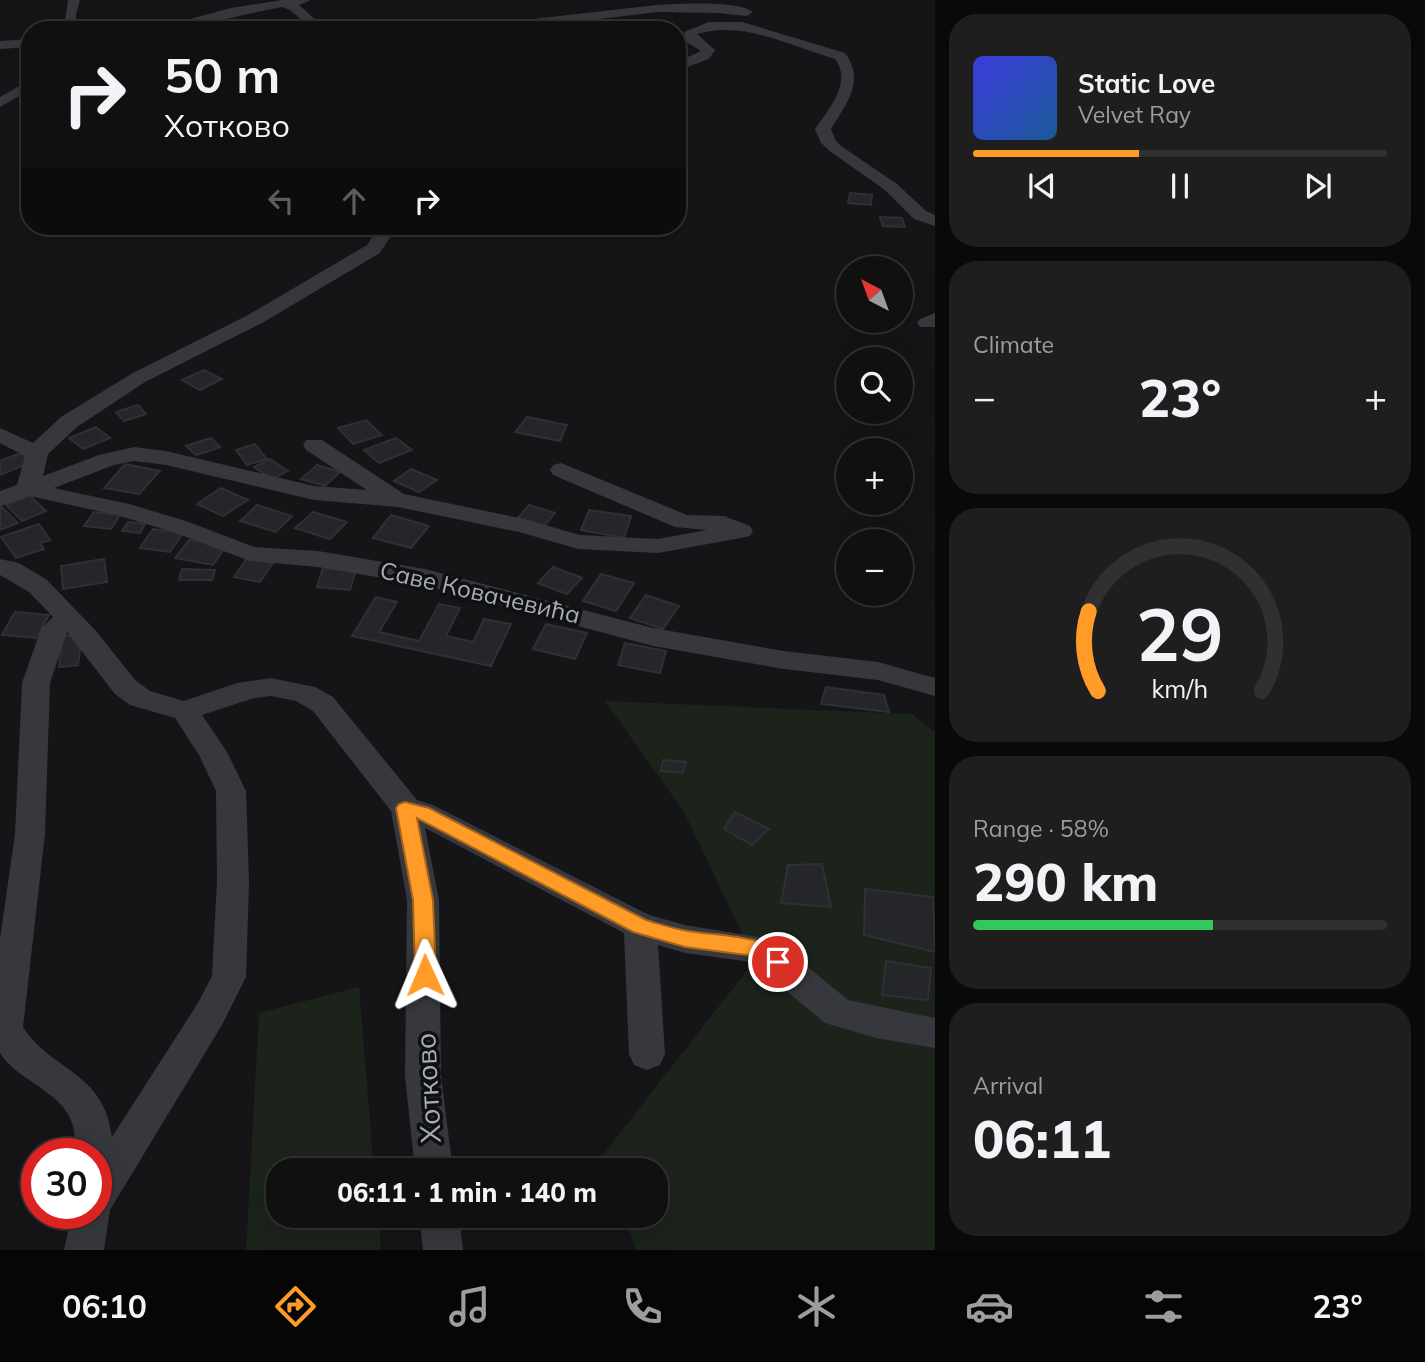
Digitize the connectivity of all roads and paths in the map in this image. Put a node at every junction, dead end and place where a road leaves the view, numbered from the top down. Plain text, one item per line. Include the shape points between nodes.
1 (74, 0) edge
2 (305, 0) edge
3 (284, 4) junction
4 (69, 21) edge
5 (198, 21) edge
6 (310, 21) edge
7 (540, 21) edge
8 (741, 26) junction
9 (21, 44) edge
10 (0, 45) edge
11 (686, 63) edge
12 (21, 90) edge
13 (0, 103) edge
14 (935, 221) edge
15 (383, 235) edge
16 (0, 435) edge
17 (314, 445) dead end
18 (37, 453) junction
19 (561, 471) dead end
20 (28, 489) junction
21 (0, 499) edge
22 (398, 500) junction
23 (0, 567) edge
24 (69, 618) junction
25 (935, 687) edge
26 (185, 711) junction
27 (405, 808) junction
28 (640, 926) junction
29 (935, 1032) edge
30 (647, 1054) dead end
31 (95, 1138) edge
32 (432, 1158) edge
33 (112, 1171) edge
34 (440, 1228) edge
35 (89, 1229) edge
36 (84, 1250) edge
37 (443, 1250) edge

1 - 4 street
2 - 3 street
3 - 5 street
3 - 6 street
7 - 8 street via 680,5 758,16
8 - 11 street via 709,26 690,32 691,39 708,50
8 - 14 street via 845,60 846,92 828,118 825,135 836,149 891,187 920,215
9 - 10 street
12 - 13 street
15 - 18 street via 374,249 254,319 138,378 69,422
16 - 18 street
17 - 22 street
18 - 20 street
19 - 22 street via 683,522 724,523 741,531 657,546 578,542
20 - 21 street
20 - 22 street via 134,454 314,493
20 - 25 street, Саве Ковачевића via 121,509 250,554 425,577 653,637 878,671
23 - 24 street via 10,568 37,586
24 - 26 street via 125,687 141,698
24 - 31 street via 54,629 36,682 30,834 5,1030 12,1045 79,1095
26 - 27 street via 241,690 286,685 307,692 323,704
26 - 33 street via 231,791 229,977
27 - 28 street
27 - 32 street, Хотково via 423,900 423,1076
28 - 29 street via 685,939 758,949 837,1012
28 - 30 street
34 - 37 street
35 - 36 street

